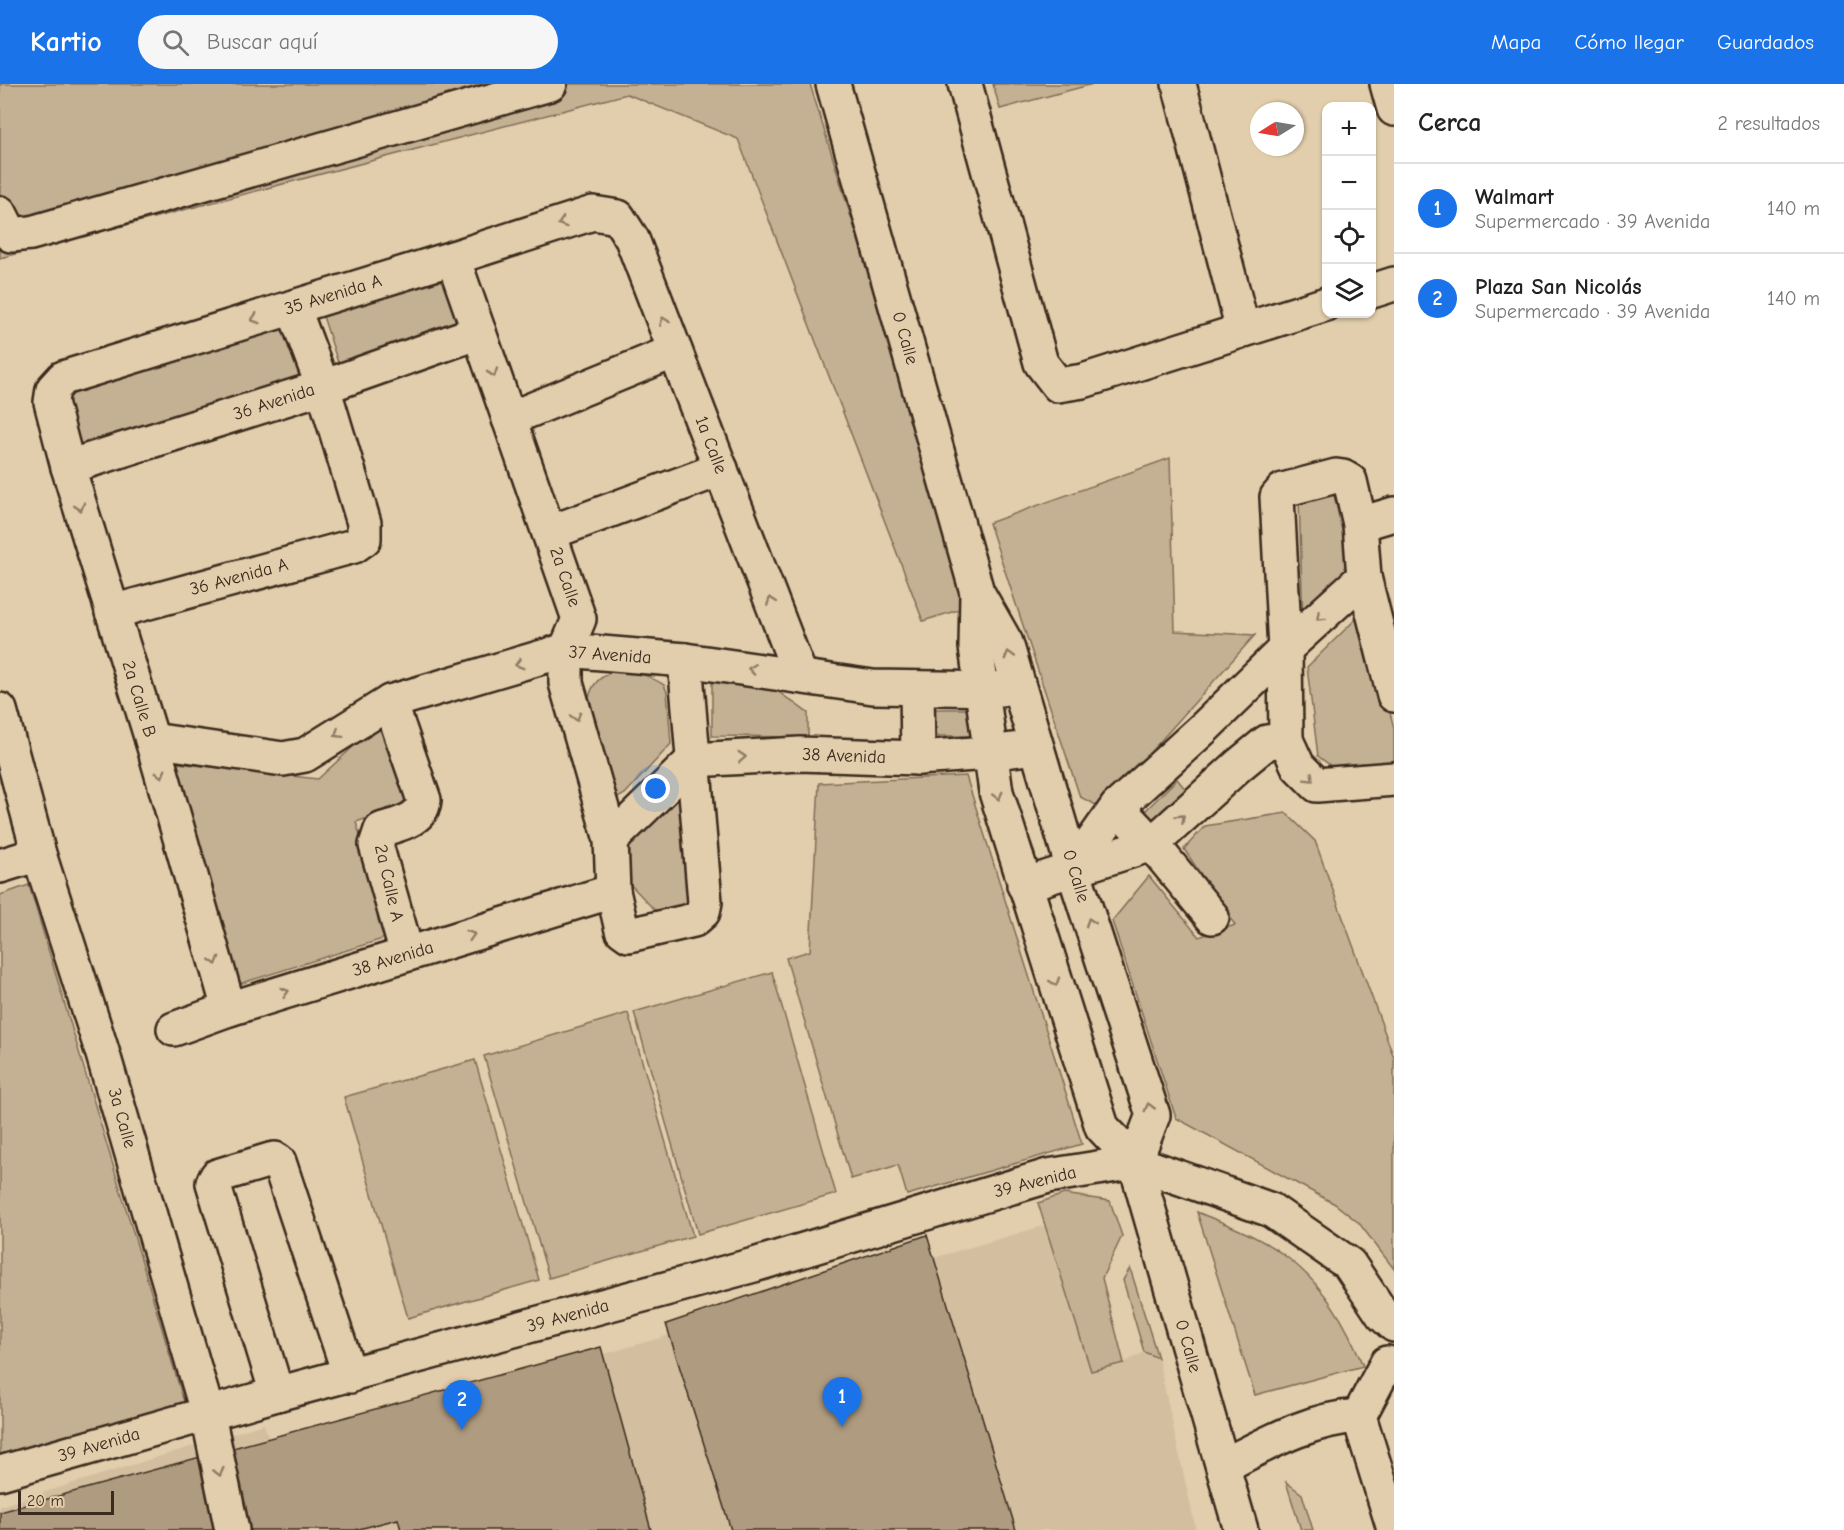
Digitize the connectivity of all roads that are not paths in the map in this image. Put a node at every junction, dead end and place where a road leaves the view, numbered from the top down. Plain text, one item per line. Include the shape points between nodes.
1 (550, 84) edge
2 (833, 84) edge
3 (964, 84) edge
4 (1179, 84) edge
5 (1387, 84) edge
6 (1394, 109) edge
7 (0, 213) edge
8 (618, 217) joint
9 (453, 258) junction
10 (1394, 284) edge
11 (1376, 289) edge
12 (1322, 305) edge
13 (293, 307) junction
14 (1243, 330) junction
15 (479, 332) junction
16 (675, 351) junction
17 (323, 387) junction
18 (52, 389) joint
19 (509, 419) junction
20 (68, 467) junction
21 (721, 469) junction
22 (1394, 514) edge
23 (1360, 524) junction
24 (549, 532) junction
25 (1364, 577) junction
26 (977, 592) junction
27 (112, 612) junction
28 (1285, 649) junction
29 (567, 650) junction
30 (685, 660) junction
31 (800, 675) junction
32 (917, 688) junction
33 (981, 688) junction
34 (1019, 689) junction
35 (1394, 695) edge
36 (390, 702) junction
37 (0, 710) edge
38 (152, 740) junction
39 (1286, 740) junction
40 (1036, 747) junction
41 (989, 753) junction
42 (918, 758) junction
43 (1171, 758) junction
44 (693, 760) junction
45 (1394, 779) edge
46 (1208, 793) junction
47 (1118, 807) junction
48 (611, 840) junction
49 (1152, 844) junction
50 (39, 854) junction
51 (0, 866) edge
52 (1073, 869) junction
53 (1024, 885) junction
54 (613, 891) junction
55 (1212, 917) dead end
56 (407, 954) junction
57 (229, 1009) junction
58 (174, 1029) dead end
59 (1136, 1162) junction
60 (1389, 1320) edge
61 (1390, 1372) edge
62 (350, 1376) junction
63 (278, 1394) junction
64 (208, 1415) junction
65 (1359, 1416) junction
66 (1223, 1466) junction
67 (0, 1473) edge
68 (1394, 1529) edge
69 (232, 1530) edge
70 (1241, 1530) edge

1 - 7 street via 31,233 11,235
2 - 26 street, 0 Calle
3 - 14 street via 1041,363 1058,385 1083,381
4 - 14 street
5 - 6 street
8 -> 9 street, 35 Avenida A via 593,213
16 -> 8 street, 1a Calle via 632,239
9 - 13 street, 35 Avenida A
9 - 15 street, 2a Calle
10 - 11 street
12 - 14 street
13 - 17 street
13 -> 18 street, 35 Avenida A via 63,378
15 - 17 street, 36 Avenida
15 -> 19 street, 2a Calle
16 - 19 street
16 - 21 street, 1a Calle
17 - 20 street, 36 Avenida
17 - 27 street, 36 Avenida A via 364,523 364,539 354,546
18 - 20 street, 2a Calle B via 51,402
19 - 24 street, 2a Calle
20 -> 27 street, 2a Calle B
21 - 24 street
31 -> 21 street, 1a Calle
22 - 23 street
23 - 25 street
23 - 28 street via 1350,481 1343,477 1283,490 1277,497
24 - 29 street, 2a Calle via 579,619
25 -> 28 street
25 - 35 street
26 - 33 street, 0 Calle via 976,647
34 -> 26 street, 0 Calle via 1005,643
27 - 38 street, 2a Calle B
28 - 39 street
28 - 43 street
29 - 30 street, 37 Avenida
29 -> 36 street, 37 Avenida
29 -> 48 street, 2a Calle via 566,683
31 -> 30 street, 37 Avenida
30 - 44 street
31 - 32 street, 37 Avenida via 873,687
32 - 33 street, 37 Avenida
32 - 42 street
33 - 34 street, 37 Avenida
33 - 41 street, 0 Calle
34 - 40 street, 0 Calle
36 -> 38 street, 37 Avenida via 305,755 284,759
36 - 56 street, 2a Calle A via 424,800 423,809 414,818 381,830 376,844
37 - 50 street, 3a Calle
38 -> 57 street, 2a Calle B
39 -> 45 street via 1298,766 1317,785
39 - 46 street via 1267,742
40 - 41 street, 38 Avenida
40 - 52 street, 0 Calle
41 - 42 street, 38 Avenida
41 -> 53 street, 0 Calle via 996,792
44 -> 42 street, 38 Avenida via 800,754
43 - 46 street
43 - 47 street
44 - 48 street
44 - 54 street, 2a Calle via 703,912 694,920 629,935 622,930
49 -> 46 street
47 - 49 street
47 - 52 street
48 - 54 street, 2a Calle
49 - 52 street
49 - 55 street
50 - 51 street
50 - 64 street, 3a Calle via 102,1051
52 - 53 street
59 -> 52 street, 0 Calle via 1153,1115
53 -> 59 street, 0 Calle via 1102,1127
56 -> 54 street, 38 Avenida
57 -> 56 street, 38 Avenida
57 - 58 street, 38 Avenida
59 - 60 street, 0 Calle via 1271,1210 1349,1264
59 - 62 street, 39 Avenida via 1048,1176 754,1265
59 - 66 street, 0 Calle
60 - 61 street, 0 Calle
61 - 65 street
62 - 63 street, 39 Avenida
62 - 63 street via 279,1162 270,1160 217,1176 213,1183
63 - 64 street, 39 Avenida
64 - 67 street, 39 Avenida
64 -> 69 street, 3a Calle
65 - 66 street via 1302,1428
65 - 68 street
66 - 70 street, 0 Calle

